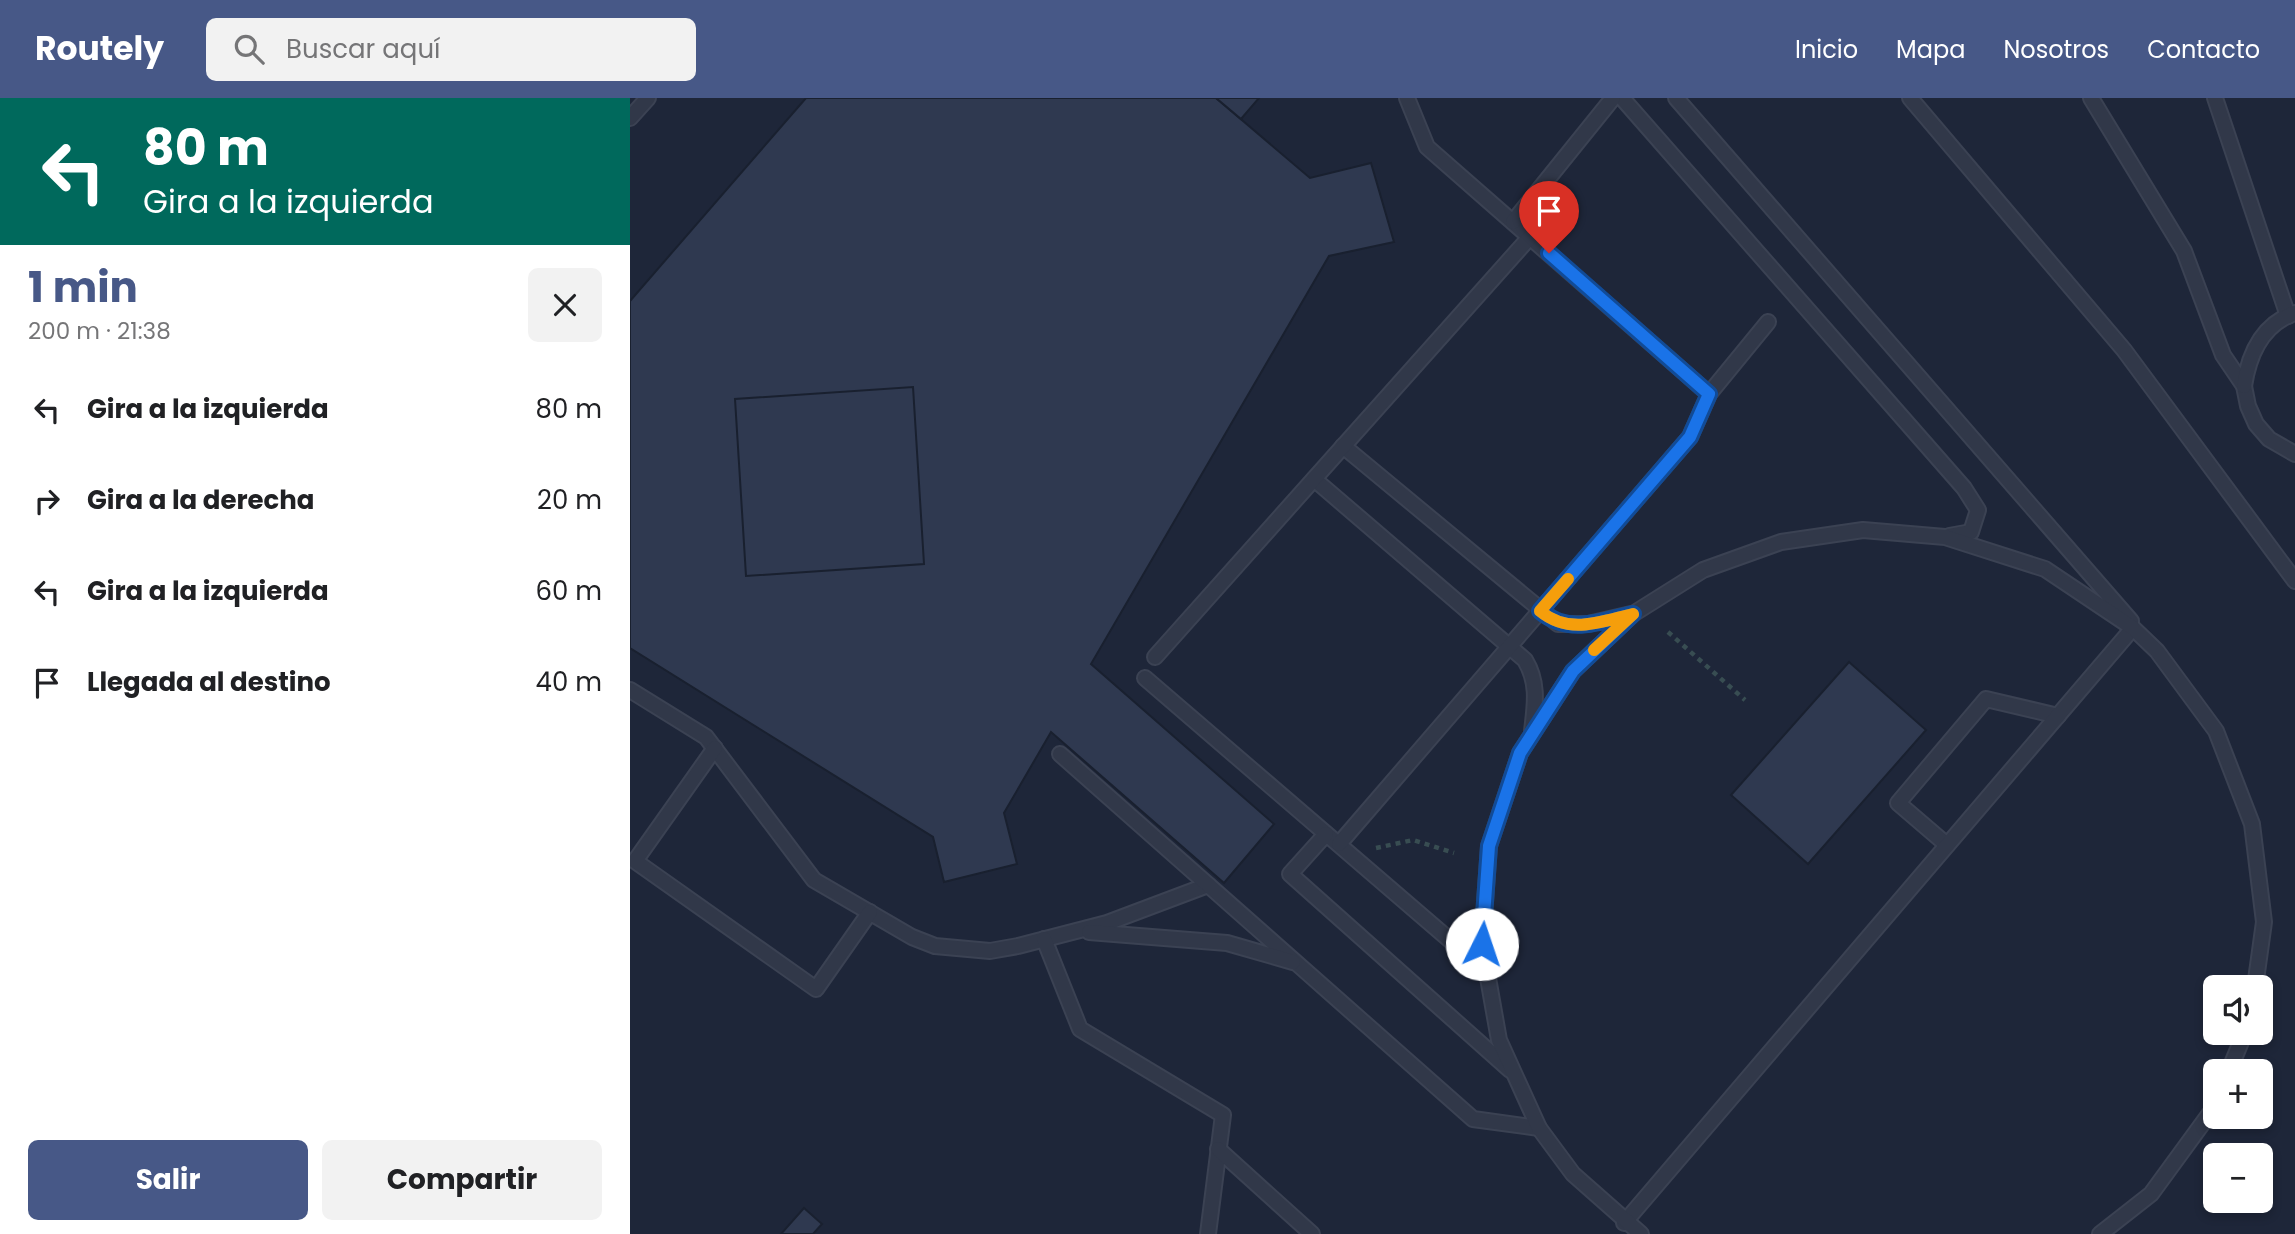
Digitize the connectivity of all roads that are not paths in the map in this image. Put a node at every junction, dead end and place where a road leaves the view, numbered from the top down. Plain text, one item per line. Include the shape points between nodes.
1 (648, 98) edge
2 (1407, 98) edge
3 (1614, 98) edge
4 (1622, 98) edge
5 (1676, 98) edge
6 (1910, 98) edge
7 (2091, 98) edge
8 (2216, 98) edge
9 (630, 118) edge
10 (1513, 222) junction
11 (1530, 237) junction
12 (2292, 314) edge
13 (1768, 322) dead end
14 (2245, 386) junction
15 (1709, 394) junction
16 (1343, 446) junction
17 (2295, 454) edge
18 (1314, 479) junction
19 (1945, 537) junction
20 (2295, 580) edge
21 (1540, 611) junction
22 (1633, 614) junction
23 (2133, 628) junction
24 (1510, 646) junction
25 (2157, 651) junction
26 (1155, 657) dead end
27 (1145, 678) dead end
28 (630, 690) edge
29 (2058, 716) junction
30 (1532, 734) junction
31 (715, 748) junction
32 (1060, 754) dead end
33 (1326, 834) junction
34 (1339, 845) junction
35 (1947, 845) junction
36 (1208, 885) junction
37 (870, 912) junction
38 (1073, 932) junction
39 (1044, 939) junction
40 (1296, 963) junction
41 (1487, 972) junction
42 (2257, 975) edge
43 (1515, 1074) junction
44 (2203, 1123) edge
45 (1539, 1128) junction
46 (1218, 1149) junction
47 (1624, 1223) junction
48 (1207, 1233) edge
49 (1312, 1234) edge
50 (1641, 1234) edge
51 (2100, 1234) edge

1 - 9 lane
2 - 10 lane via 1427,147
3 - 10 lane
4 - 19 lane via 1964,488 1978,510 1971,532
5 - 25 lane
6 - 20 lane via 2124,350
7 - 14 lane via 2184,251 2223,355
8 - 12 lane
10 - 11 lane
11 - 15 lane
11 - 16 lane
12 - 14 lane via 2268,329 2255,345
13 - 15 lane
14 - 17 lane via 2256,424 2269,439
15 - 21 lane via 1690,437
16 - 18 lane
16 - 21 lane
18 - 24 lane
18 - 26 lane
19 - 22 lane via 1863,530 1781,542 1703,570
19 - 23 lane via 2045,569
21 - 22 lane via 1558,624 1588,624
21 - 24 lane
22 - 30 lane via 1573,671
23 - 25 lane
23 - 29 lane
24 - 30 lane via 1534,674
24 - 34 lane
25 - 42 lane via 2216,731 2252,824 2264,922
27 - 33 lane
28 - 31 lane via 706,737
29 - 35 lane
29 - 35 lane via 1986,699 1898,803
30 - 41 lane via 1520,753 1489,846 1482,944
31 - 37 lane via 814,880
31 - 37 lane via 635,861 816,989
32 - 36 lane
33 - 34 lane
33 - 43 lane via 1290,874
34 - 41 lane
35 - 47 lane
36 - 38 lane
36 - 40 lane
37 - 39 lane via 923,942 962,951 990,951
38 - 39 lane
38 - 40 lane via 1217,942
39 - 46 lane via 1080,1029 1223,1115
40 - 45 lane via 1473,1119
41 - 43 lane via 1499,1040
43 - 45 lane
44 - 51 lane via 2151,1194
45 - 47 lane via 1573,1174
46 - 48 lane
46 - 49 lane
47 - 50 lane

